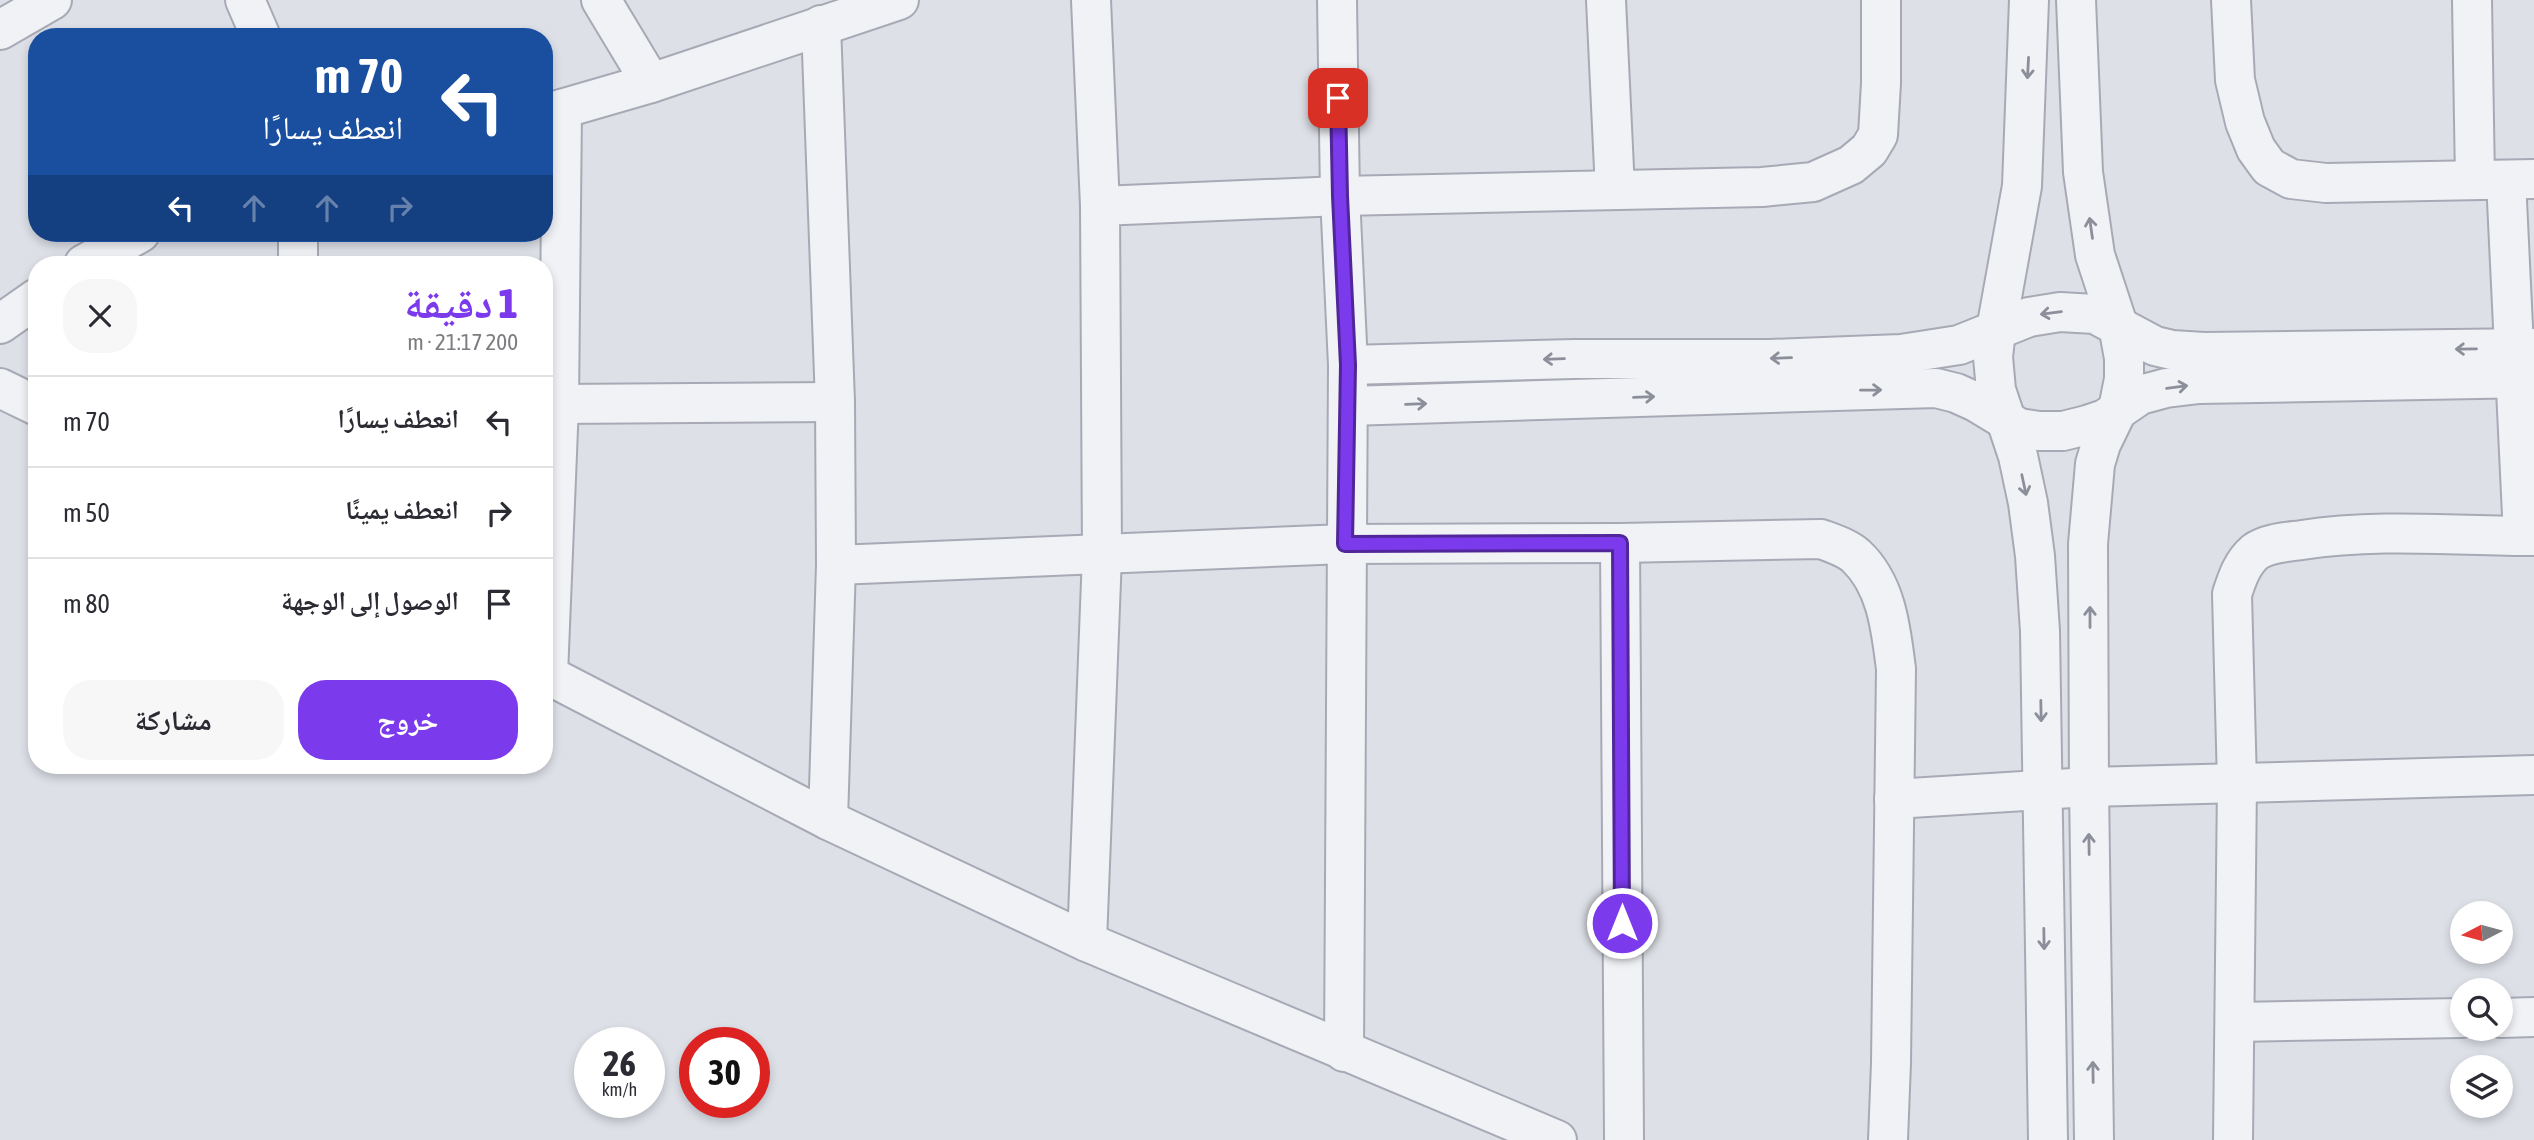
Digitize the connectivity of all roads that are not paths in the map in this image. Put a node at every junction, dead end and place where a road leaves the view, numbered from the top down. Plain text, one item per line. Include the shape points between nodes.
1 (52, 0) edge
2 (246, 0) edge
3 (601, 0) edge
4 (899, 0) edge
5 (1091, 0) edge
6 (1337, 0) edge
7 (1606, 0) edge
8 (1881, 0) edge
9 (2029, 0) edge
10 (2076, 0) edge
11 (2231, 0) edge
12 (2472, 0) edge
13 (821, 25) junction
14 (257, 28) edge
15 (0, 30) edge
16 (651, 83) junction
17 (553, 111) edge
18 (2505, 180) edge
19 (1615, 190) junction
20 (1340, 196) junction
21 (1100, 206) junction
22 (124, 242) edge
23 (99, 256) edge
24 (28, 304) edge
25 (0, 324) edge
26 (2118, 325) junction
27 (1996, 330) junction
28 (2524, 363) edge
29 (1348, 365) junction
30 (0, 388) edge
31 (28, 402) edge
32 (835, 402) junction
33 (559, 404) junction
34 (1348, 406) junction
35 (2118, 410) junction
36 (2004, 419) junction
37 (553, 529) edge
38 (2528, 536) edge
39 (1620, 543) junction
40 (1345, 544) junction
41 (1102, 555) junction
42 (836, 565) junction
43 (553, 678) edge
44 (2534, 775) edge
45 (2238, 783) junction
46 (2089, 787) junction
47 (2042, 790) junction
48 (1895, 799) junction
49 (828, 820) junction
50 (1087, 942) junction
51 (2534, 1017) edge
52 (2450, 1018) edge
53 (2513, 1018) edge
54 (2236, 1022) junction
55 (1344, 1052) junction
56 (1557, 1140) edge
57 (1624, 1140) edge
58 (1888, 1140) edge
59 (2048, 1140) edge
60 (2094, 1140) edge
61 (2233, 1140) edge

1 - 15 street
2 - 14 street
3 - 16 street
4 - 13 street
5 - 21 street
6 - 20 street
7 - 19 street
8 - 19 street via 1878,135 1851,165 1813,182
9 -> 27 street via 2022,187
26 -> 10 street via 2095,254 2085,186
11 - 18 street via 2235,80 2245,122 2269,167 2291,179 2326,183
12 - 18 street
13 - 16 street
13 - 32 street
16 - 17 street
17 - 33 street
18 - 28 street
19 - 20 street
20 - 21 street
20 - 29 street
21 - 41 street
22 - 23 street
24 - 25 street
26 -> 27 street via 2095,314 2060,312 2029,317
28 -> 26 street via 2172,350 2155,346
26 - 35 street via 2124,379
27 -> 29 street via 1959,345 1901,354
27 - 36 street via 1993,357
35 -> 28 street via 2140,395 2199,384
28 - 38 street
29 - 34 street
30 - 31 street
32 - 33 street
32 - 42 street
33 - 37 street
34 -> 36 street via 1936,388 1976,402
34 - 40 street
35 - 36 street via 2105,419 2063,431 2019,428
46 -> 35 street via 2090,513 2095,464
36 -> 47 street via 2018,456 2035,556
38 - 45 street via 2366,534 2295,541 2256,551 2241,568 2232,594
39 - 40 street
39 - 48 street via 1821,539 1855,555 1880,591 1891,623 1896,669
39 - 57 street
40 - 41 street
40 - 55 street
41 - 42 street
41 - 50 street
42 - 49 street
43 - 49 street
44 - 45 street
45 - 46 street
45 - 54 street
46 - 47 street
60 -> 46 street
47 - 48 street
47 -> 59 street
48 - 58 street
49 - 50 street
50 - 55 street
51 - 53 street
52 - 54 street
54 - 61 street
55 - 56 street

